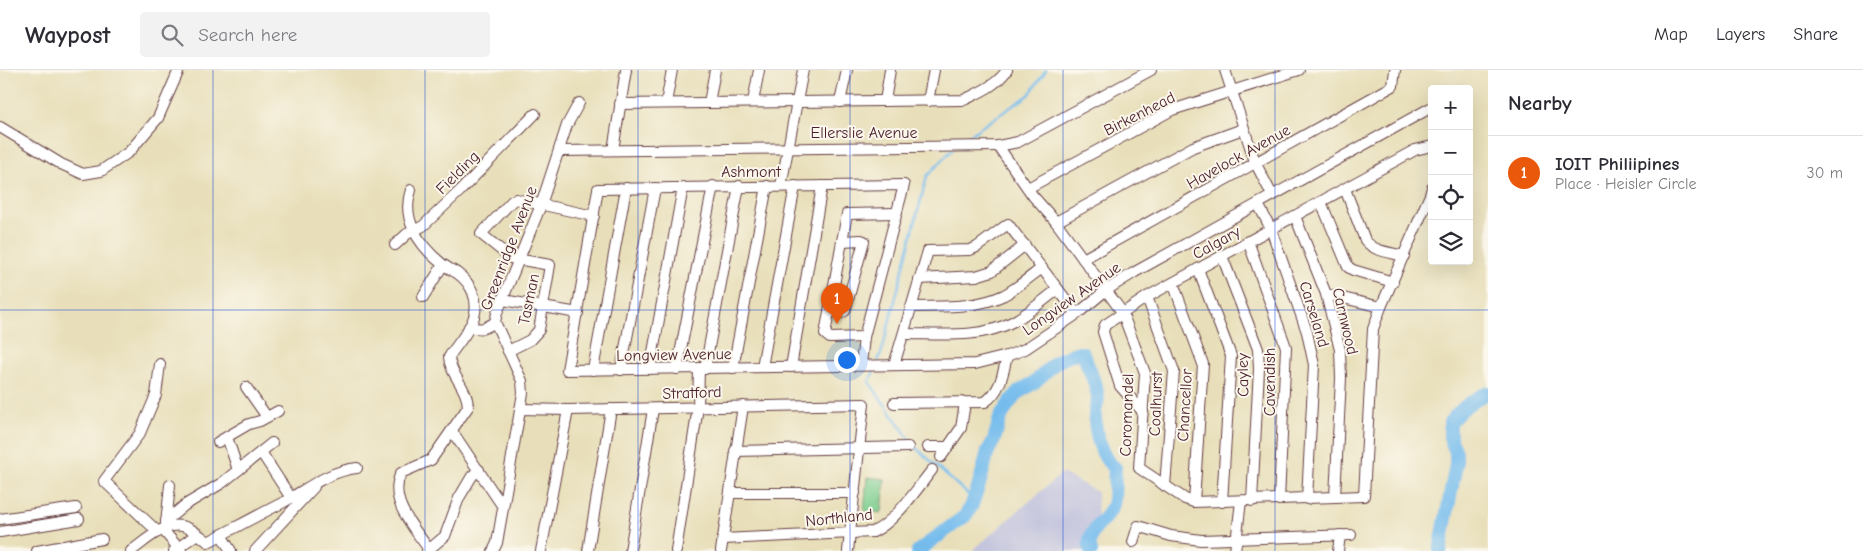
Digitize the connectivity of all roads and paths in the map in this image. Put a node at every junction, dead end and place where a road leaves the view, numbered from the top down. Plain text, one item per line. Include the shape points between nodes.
1 (179, 70) edge
2 (626, 70) edge
3 (672, 70) edge
4 (715, 70) edge
5 (759, 70) edge
6 (803, 70) edge
7 (847, 70) edge
8 (890, 70) edge
9 (934, 70) edge
10 (1007, 70) edge
11 (1151, 70) edge
12 (1225, 70) edge
13 (1299, 70) edge
14 (1395, 70) edge
15 (1231, 90) junction
16 (885, 101) junction
17 (928, 101) junction
18 (753, 102) junction
19 (840, 102) junction
20 (579, 103) dead end
21 (666, 103) junction
22 (709, 103) junction
23 (796, 103) junction
24 (620, 104) junction
25 (1428, 109) edge
26 (535, 114) dead end
27 (0, 127) edge
28 (1243, 129) junction
29 (998, 146) junction
30 (1428, 147) edge
31 (788, 148) junction
32 (613, 150) junction
33 (560, 151) junction
34 (1255, 162) junction
35 (713, 186) junction
36 (739, 186) junction
37 (767, 186) junction
38 (781, 186) junction
39 (795, 186) junction
40 (822, 186) junction
41 (683, 187) junction
42 (626, 188) junction
43 (655, 188) junction
44 (1028, 188) junction
45 (1345, 189) junction
46 (411, 190) dead end
47 (1272, 195) junction
48 (1428, 201) edge
49 (1321, 202) junction
50 (1258, 204) junction
51 (541, 205) junction
52 (897, 213) junction
53 (594, 216) junction
54 (1295, 216) junction
55 (1056, 222) junction
56 (1271, 230) junction
57 (414, 231) junction
58 (842, 241) junction
59 (1248, 241) junction
60 (395, 245) dead end
61 (1025, 245) junction
62 (1222, 256) junction
63 (1404, 256) junction
64 (519, 259) junction
65 (1083, 259) junction
66 (443, 265) junction
67 (1042, 268) junction
68 (1198, 269) junction
69 (919, 280) junction
70 (1393, 282) junction
71 (1173, 284) junction
72 (1058, 289) junction
73 (1105, 291) junction
74 (1326, 294) junction
75 (423, 297) dead end
76 (1147, 297) junction
77 (502, 300) junction
78 (543, 307) junction
79 (911, 307) junction
80 (1381, 307) junction
81 (829, 311) junction
82 (1122, 312) junction
83 (578, 313) junction
84 (1077, 314) junction
85 (496, 322) junction
86 (469, 327) junction
87 (904, 334) junction
88 (864, 337) junction
89 (508, 351) junction
90 (1007, 356) junction
91 (160, 364) dead end
92 (861, 365) junction
93 (894, 365) junction
94 (762, 367) junction
95 (791, 367) junction
96 (733, 368) junction
97 (650, 369) junction
98 (676, 369) junction
99 (702, 369) junction
100 (593, 370) junction
101 (621, 370) junction
102 (246, 387) dead end
103 (894, 403) dead end
104 (965, 403) junction
105 (743, 406) junction
106 (698, 407) junction
107 (520, 409) junction
108 (653, 409) junction
109 (568, 410) junction
110 (612, 410) junction
111 (278, 412) dead end
112 (1143, 412) junction
113 (267, 417) junction
114 (452, 431) junction
115 (272, 444) dead end
116 (928, 447) dead end
117 (948, 447) junction
118 (860, 448) junction
119 (908, 448) dead end
120 (735, 451) junction
121 (261, 452) junction
122 (941, 457) dead end
123 (357, 468) dead end
124 (238, 470) junction
125 (479, 470) junction
126 (932, 470) dead end
127 (323, 478) junction
128 (170, 485) dead end
129 (1165, 486) junction
130 (855, 492) junction
131 (730, 493) junction
132 (1335, 497) junction
133 (290, 498) junction
134 (1306, 498) junction
135 (1279, 500) junction
136 (1247, 501) junction
137 (1194, 502) junction
138 (1222, 502) junction
139 (503, 507) junction
140 (76, 508) dead end
141 (0, 519) edge
142 (79, 519) dead end
143 (163, 528) junction
144 (0, 532) edge
145 (197, 534) junction
146 (850, 534) junction
147 (222, 535) junction
148 (102, 539) dead end
149 (723, 540) junction
150 (1237, 540) junction
151 (1133, 542) dead end
152 (178, 550) edge
153 (429, 550) edge
154 (37, 551) edge
155 (131, 551) edge
156 (231, 551) edge
157 (256, 551) edge
158 (494, 551) edge
159 (541, 551) edge
160 (588, 551) edge
161 (630, 551) edge
162 (676, 551) edge
163 (721, 551) edge
164 (848, 551) edge
165 (1235, 551) edge
166 (1338, 551) edge

1 - 27 street via 158,118 128,152 101,171 83,174
2 - 24 street
3 - 21 street
4 - 22 street
5 - 18 street
6 - 23 street
7 - 19 street
8 - 16 street
9 - 17 street
10 - 17 street via 1002,78 964,100
11 - 29 street, Ellerslie Avenue via 1018,142
12 - 15 street
13 - 15 street, Birkenhead
14 - 34 street, Havelock Avenue via 1393,86
15 - 28 street
15 - 44 street, Birkenhead via 1172,110
16 - 17 street
16 - 19 street
18 - 22 street
18 - 23 street
19 - 23 street
20 - 33 street, Greenridge Avenue via 567,125
21 - 22 street
21 - 24 street
23 - 31 street
24 - 32 street
25 - 47 street, Longview Avenue
26 - 57 street, Fielding via 460,191
28 - 34 street
28 - 55 street via 1193,147
29 - 31 street, Ellerslie Avenue
29 - 44 street, Coromandel
30 - 45 street, Calgary via 1415,150
31 - 32 street, Ellerslie Avenue
31 - 38 street
32 - 33 street, Ellerslie Avenue
33 - 51 street, Greenridge Avenue
34 - 47 street
34 - 65 street, Havelock Avenue
35 - 36 street, Ashmont
35 - 41 street, Ashmont
35 - 98 street
36 - 37 street, Ashmont
36 - 99 street
37 - 38 street, Ashmont
37 - 96 street
38 - 39 street, Ashmont
39 - 40 street, Ashmont
39 - 94 street
40 - 52 street, Ashmont via 904,185
40 - 95 street
41 - 43 street, Ashmont
41 - 97 street
42 - 43 street, Ashmont
42 - 53 street, Ashmont via 598,189
42 - 100 street
43 - 101 street
44 - 55 street, Coromandel
45 - 49 street, Calgary
45 - 63 street via 1370,246
46 - 57 street via 407,211
47 - 50 street, Longview Avenue
48 - 63 street
49 - 54 street, Calgary
49 - 70 street via 1348,266
50 - 56 street, Carseland
50 - 73 street, Longview Avenue
51 - 53 street, Tasman
51 - 64 street, Greenridge Avenue
51 - 64 street, Tasman via 516,199 481,234 511,258
52 - 58 street via 847,214
52 - 88 street
53 - 83 street
54 - 56 street, Calgary
54 - 74 street, Carnwood
55 - 65 street, Coromandel
56 - 59 street, Calgary
56 - 134 street, Carseland via 1307,332 1314,365
57 - 60 street, Fielding
57 - 66 street via 428,252
58 - 81 street
58 - 81 street via 864,241 844,311
59 - 62 street, Calgary
59 - 135 street, Cavendish via 1286,347
61 - 67 street
61 - 69 street via 992,271 976,276
61 - 69 street via 1008,224 970,250 928,252
62 - 68 street, Calgary
62 - 136 street, Cayley via 1258,349
63 - 70 street
64 - 77 street, Greenridge Avenue
64 - 78 street, Tasman via 550,265
65 - 73 street, Coromandel
66 - 75 street
66 - 86 street via 457,273 472,289 476,308
67 - 72 street
67 - 79 street via 1006,294 982,303
68 - 71 street, Calgary
68 - 138 street via 1231,356
69 - 79 street
70 - 80 street
71 - 76 street, Calgary
71 - 137 street, Chancellor via 1203,364
72 - 84 street
72 - 87 street via 1013,322 991,330
73 - 82 street, Coromandel
73 - 84 street, Longview Avenue
74 - 80 street
74 - 132 street, Carnwood via 1340,350
76 - 82 street, Calgary
76 - 129 street, Coalhurst via 1174,371
77 - 78 street
77 - 85 street, Greenridge Avenue
78 - 83 street
78 - 89 street, Tasman via 536,335
79 - 87 street
80 - 132 street, Coromandel via 1373,329 1364,496
81 - 88 street via 825,334 830,338
82 - 112 street, Coromandel via 1145,372
82 - 112 street, Calgary via 1105,325 1104,332 1120,386
83 - 100 street, Longview Avenue via 567,370
84 - 90 street, Longview Avenue via 1025,349
85 - 86 street via 485,329
85 - 89 street, Greenridge Avenue
86 - 114 street via 449,357 468,397 468,407
87 - 93 street
88 - 92 street
89 - 107 street, Greenridge Avenue via 522,381
90 - 93 street, Longview Avenue via 975,364
90 - 104 street via 1002,382 989,399
91 - 143 street via 156,395 140,433 104,482
92 - 93 street, Longview Avenue
92 - 95 street, Longview Avenue
94 - 95 street, Longview Avenue
94 - 96 street, Longview Avenue
96 - 99 street, Longview Avenue
97 - 98 street, Longview Avenue
97 - 101 street, Longview Avenue
98 - 99 street, Longview Avenue
99 - 106 street
100 - 101 street, Longview Avenue
102 - 113 street
103 - 104 street
104 - 117 street via 961,428
105 - 106 street, Stratford
105 - 118 street, Stratford via 864,404
105 - 120 street
106 - 108 street, Stratford
106 - 162 street
107 - 109 street, Stratford
107 - 139 street, Greenridge Avenue
108 - 110 street, Stratford
108 - 161 street
109 - 110 street, Stratford
109 - 159 street
110 - 160 street
111 - 113 street
112 - 129 street, Coromandel via 1139,468
113 - 124 street via 222,440
114 - 125 street
114 - 153 street via 431,460 401,473 398,479 403,510
115 - 121 street
116 - 117 street
117 - 122 street
118 - 119 street
118 - 120 street
118 - 130 street
120 - 131 street
121 - 124 street
121 - 133 street
123 - 127 street via 344,469
124 - 143 street via 185,505
125 - 139 street
125 - 153 street via 459,498 445,536
126 - 146 street, Northland via 881,528
127 - 133 street
127 - 157 street
128 - 143 street
129 - 137 street, Coromandel via 1185,500
130 - 131 street
130 - 146 street
131 - 149 street
132 - 134 street, Coromandel
133 - 147 street
134 - 135 street, Coromandel
135 - 136 street, Coromandel
136 - 138 street, Coromandel
136 - 150 street, Cayley
137 - 138 street, Coromandel
139 - 158 street, Greenridge Avenue
140 - 141 street
142 - 144 street
143 - 145 street via 180,525
143 - 152 street
143 - 155 street
145 - 147 street via 208,542
145 - 152 street
146 - 149 street, Northland
146 - 164 street
147 - 156 street
148 - 154 street
149 - 163 street
150 - 151 street via 1171,536 1138,526
150 - 165 street, Cayley
150 - 166 street via 1346,535

